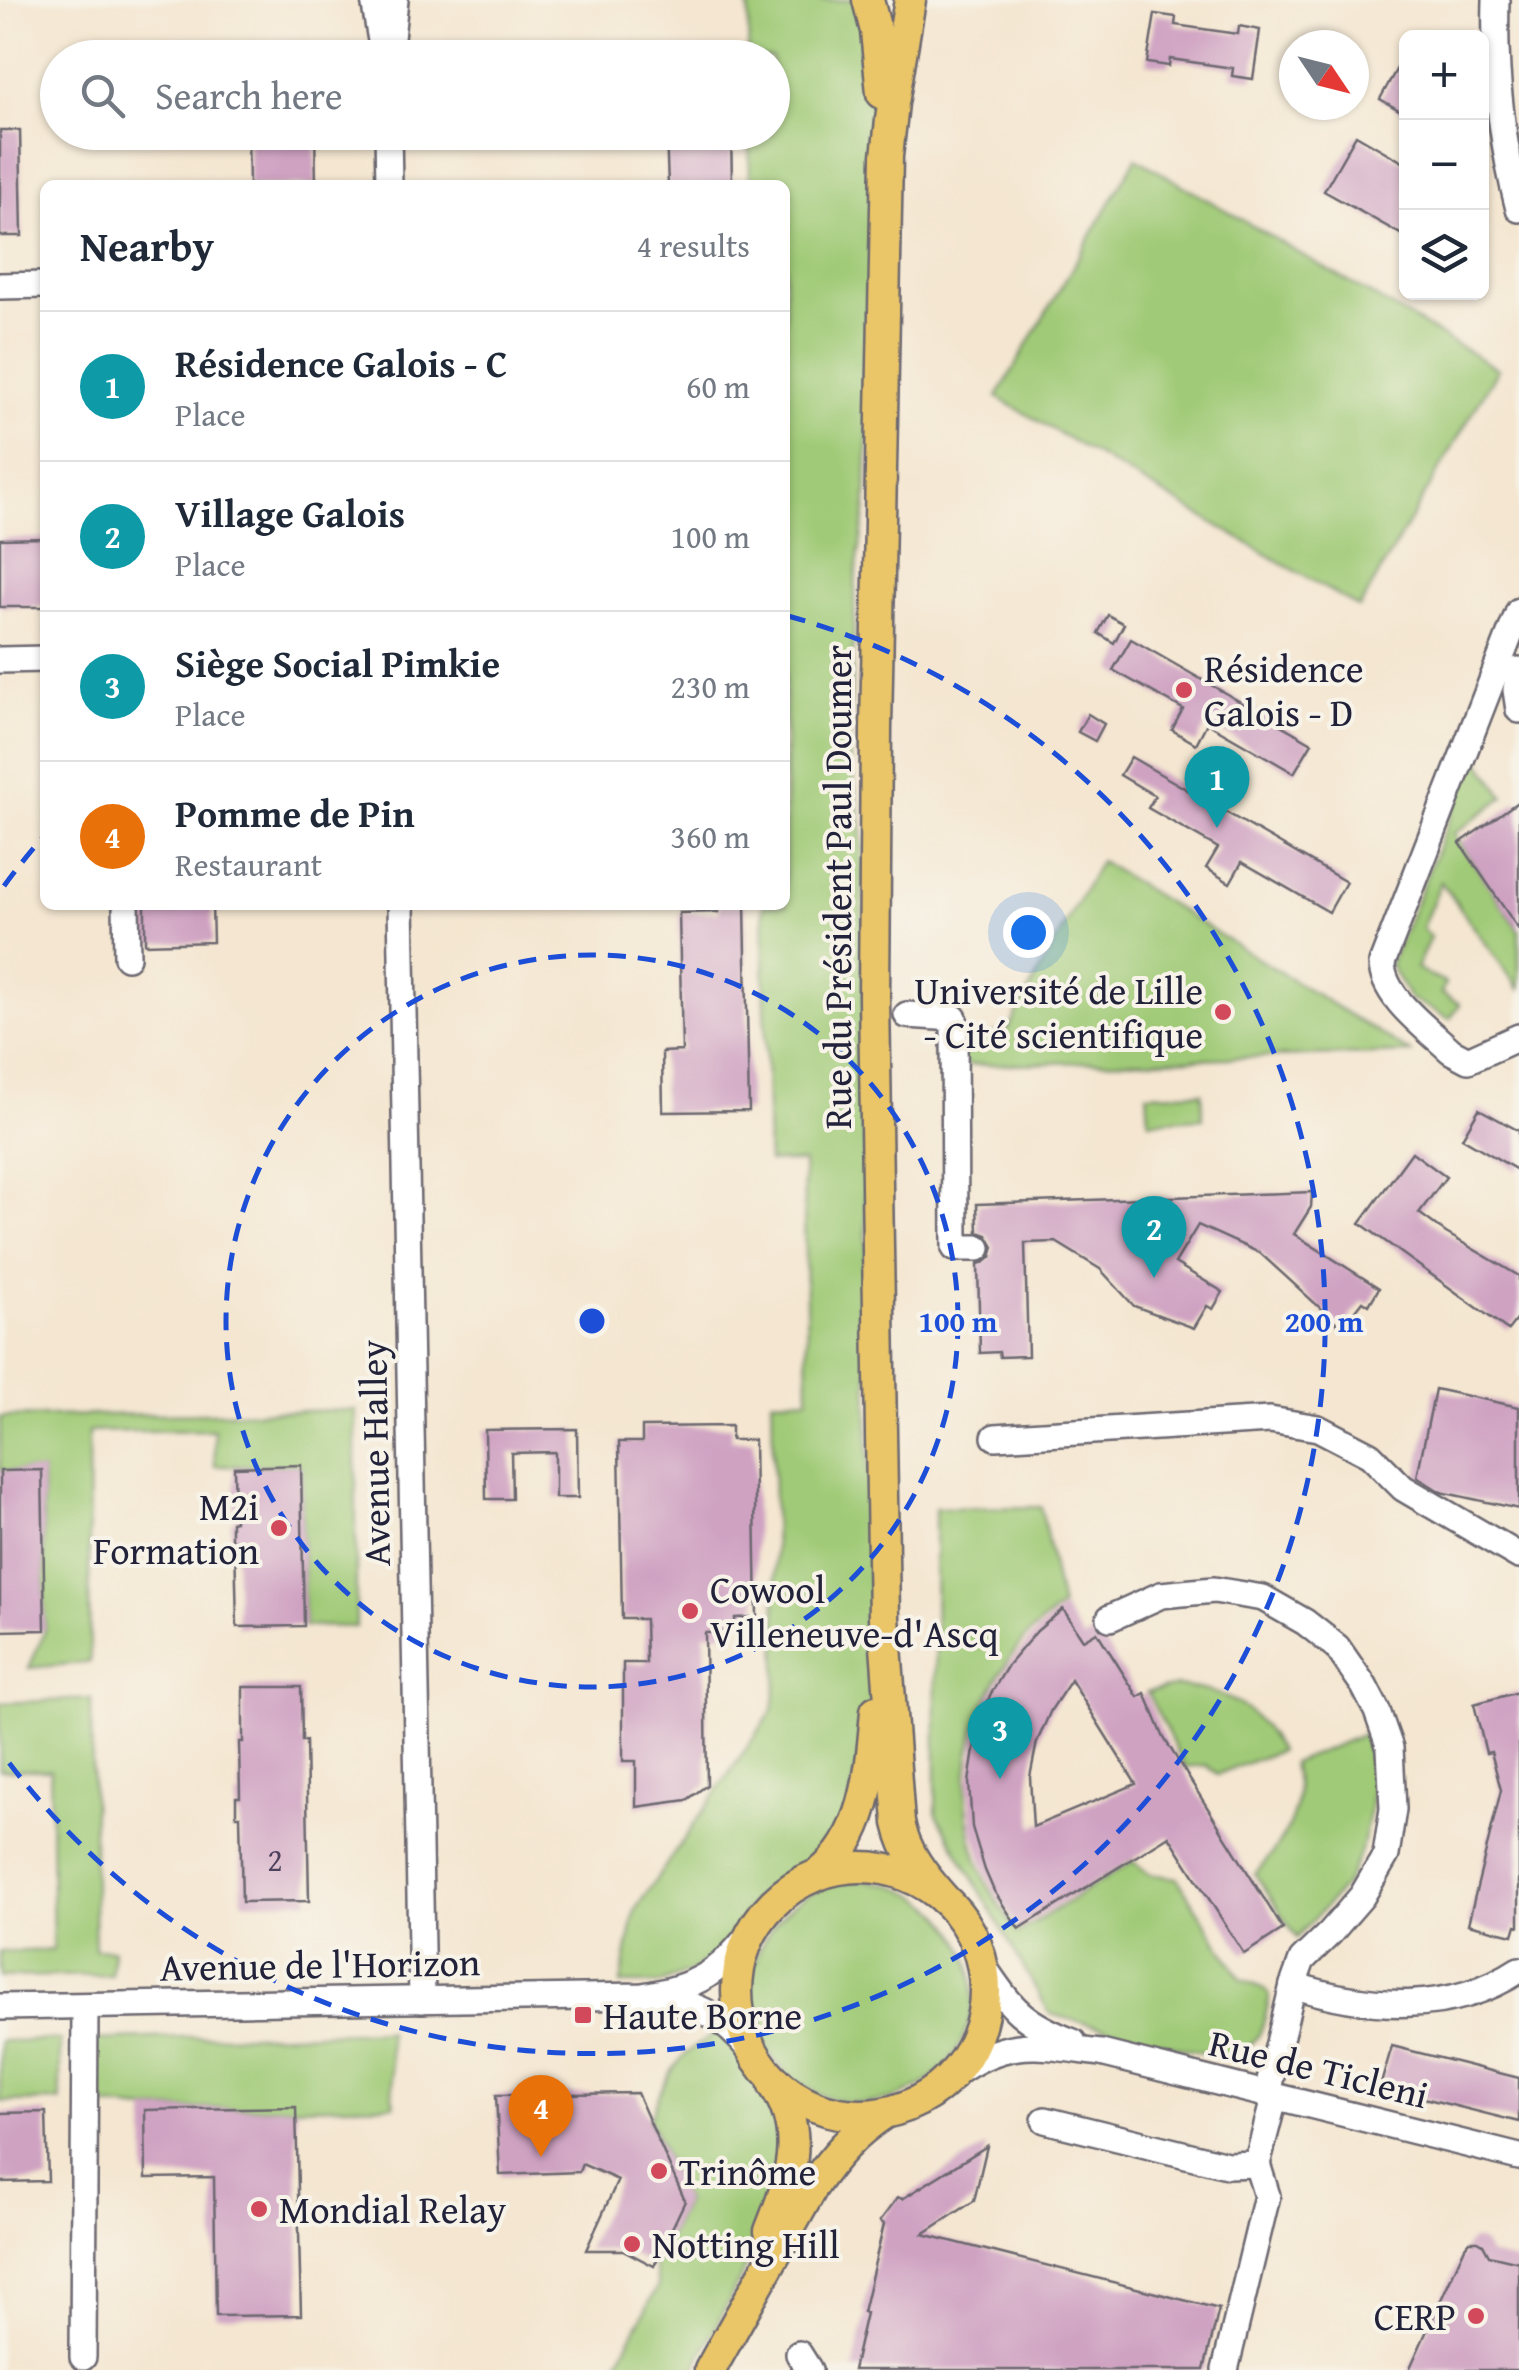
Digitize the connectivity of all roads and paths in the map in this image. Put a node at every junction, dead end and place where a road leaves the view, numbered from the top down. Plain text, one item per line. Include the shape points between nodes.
1 (374, 0) edge
2 (395, 0) edge
3 (868, 0) edge
4 (910, 0) edge
5 (1496, 0) edge
6 (383, 40) edge
7 (389, 40) edge
8 (388, 150) edge
9 (887, 156) junction
10 (389, 180) edge
11 (1519, 209) edge
12 (40, 285) edge
13 (0, 286) edge
14 (1519, 611) edge
15 (40, 659) edge
16 (0, 660) edge
17 (1519, 670) edge
18 (1519, 710) edge
19 (126, 910) edge
20 (401, 910) edge
21 (127, 957) dead end
22 (907, 1015) dead end
23 (1519, 1037) edge
24 (978, 1248) dead end
25 (995, 1436) dead end
26 (1519, 1556) edge
27 (884, 1618) junction
28 (1110, 1618) dead end
29 (819, 1874) junction
30 (944, 1899) junction
31 (754, 1928) junction
32 (982, 1966) junction
33 (1519, 1970) edge
34 (1293, 1985) junction
35 (642, 1996) junction
36 (422, 2000) junction
37 (85, 2006) junction
38 (0, 2008) edge
39 (1101, 2053) junction
40 (759, 2062) junction
41 (952, 2076) junction
42 (1271, 2094) junction
43 (883, 2114) junction
44 (1045, 2120) dead end
45 (1519, 2156) edge
46 (1257, 2164) junction
47 (82, 2356) dead end
48 (717, 2357) edge
49 (1225, 2370) edge

1 - 6 street
2 - 7 street
3 - 9 main road, Rue du Président Paul Doumer
4 - 9 main road, Rue du Président Paul Doumer
5 - 11 street via 1498,89
8 - 10 street
9 - 27 main road, Rue du Président Paul Doumer via 874,926
12 - 13 street
14 - 23 street via 1382,973 1390,992 1468,1060
15 - 16 street
17 - 18 street
19 - 21 street
20 - 36 street, Avenue Halley
22 - 24 street via 954,1018 956,1248
25 - 26 street via 1270,1420 1318,1428 1370,1455 1404,1488
27 - 29 main road, Rue du Président Paul Doumer via 866,1791 847,1844
27 - 30 main road, Rue du Président Paul Doumer via 899,1823 912,1858
28 - 34 street via 1161,1595 1214,1590 1263,1598 1337,1646 1371,1698 1390,1748 1394,1809 1386,1855 1362,1896 1302,1960
29 - 30 main road via 885,1869
29 - 31 main road via 782,1896
30 - 32 main road via 969,1929
31 - 35 street, Avenue de l'Horizon via 701,1978
31 - 40 main road via 742,1954 738,2010
32 - 39 street, Rue de Ticleni via 1027,2020
32 - 41 main road via 979,2031
33 - 34 street via 1482,1990 1430,2003 1354,2000
34 - 42 street
35 - 36 street, Avenue de l'Horizon
35 - 40 street, Avenue de l'Horizon via 706,2010
36 - 37 street, Avenue de l'Horizon
37 - 38 street, Avenue de l'Horizon
37 - 47 street
39 - 41 street, Rue de Ticleni via 1014,2046
39 - 42 street, Rue de Ticleni
40 - 43 main road via 788,2093 813,2107
40 - 48 main road via 788,2109 793,2160
41 - 43 main road via 920,2100
42 - 45 street, Rue de Ticleni
42 - 46 street
43 - 48 main road via 828,2165
44 - 46 street via 1227,2164
46 - 49 street via 1267,2196

